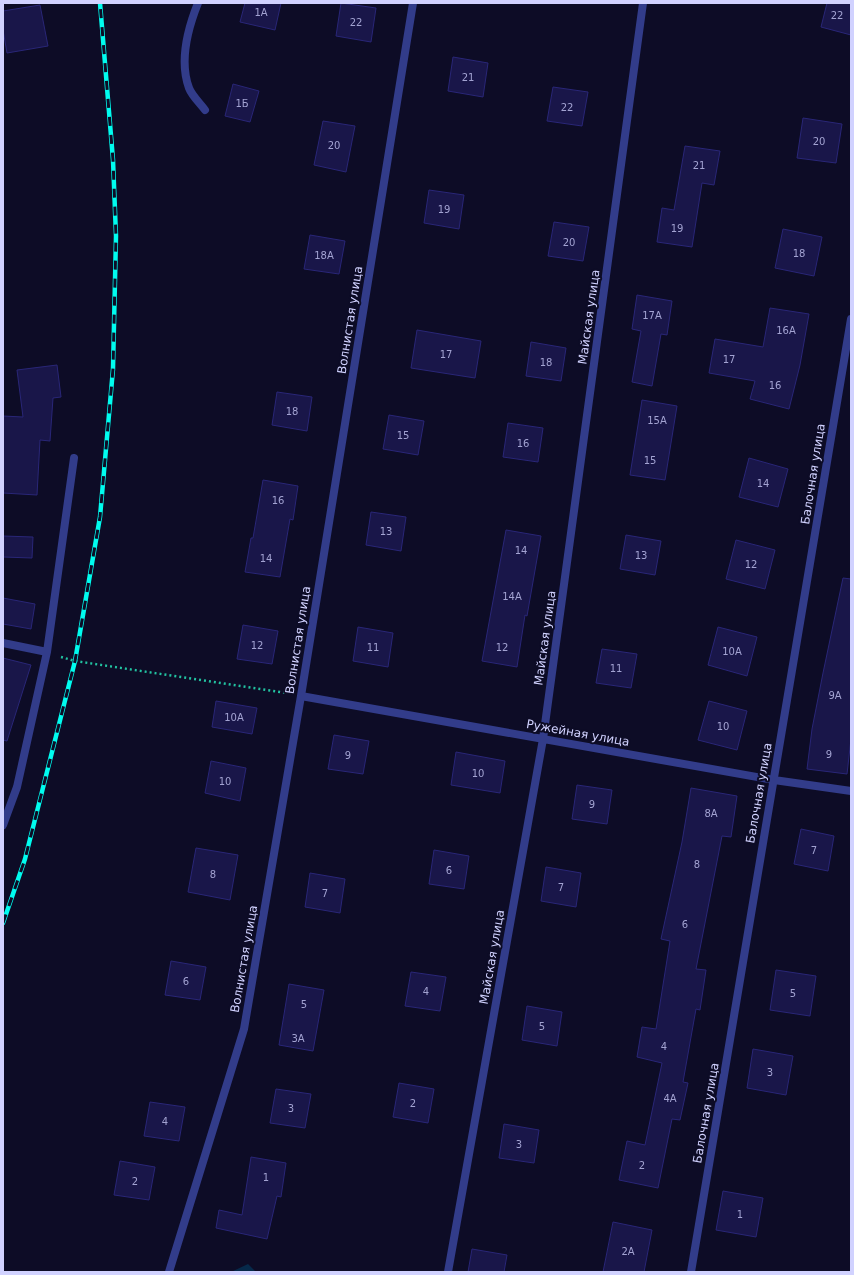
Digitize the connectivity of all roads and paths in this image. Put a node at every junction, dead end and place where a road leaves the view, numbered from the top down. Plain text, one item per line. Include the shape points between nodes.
1 (198, 3) edge
2 (413, 3) edge
3 (643, 3) edge
4 (205, 110) dead end
5 (851, 318) edge
6 (74, 458) dead end
7 (3, 643) edge
8 (47, 652) junction
9 (301, 696) junction
10 (543, 740) junction
11 (774, 780) junction
12 (851, 791) edge
13 (3, 825) edge
14 (170, 1272) edge
15 (448, 1272) edge
16 (691, 1272) edge

1 - 4 street via 191,22 184,63 189,88
2 - 9 street, Волнистая улица
3 - 10 street, Майская улица
5 - 11 street, Балочная улица
6 - 8 street
7 - 8 street
8 - 9 path via 75,661
8 - 13 street via 17,787
9 - 10 street, Ружейная улица
9 - 14 street, Волнистая улица via 244,1030
10 - 11 street, Ружейная улица
10 - 15 street, Майская улица
11 - 12 street, Ружейная улица
11 - 16 street, Балочная улица

